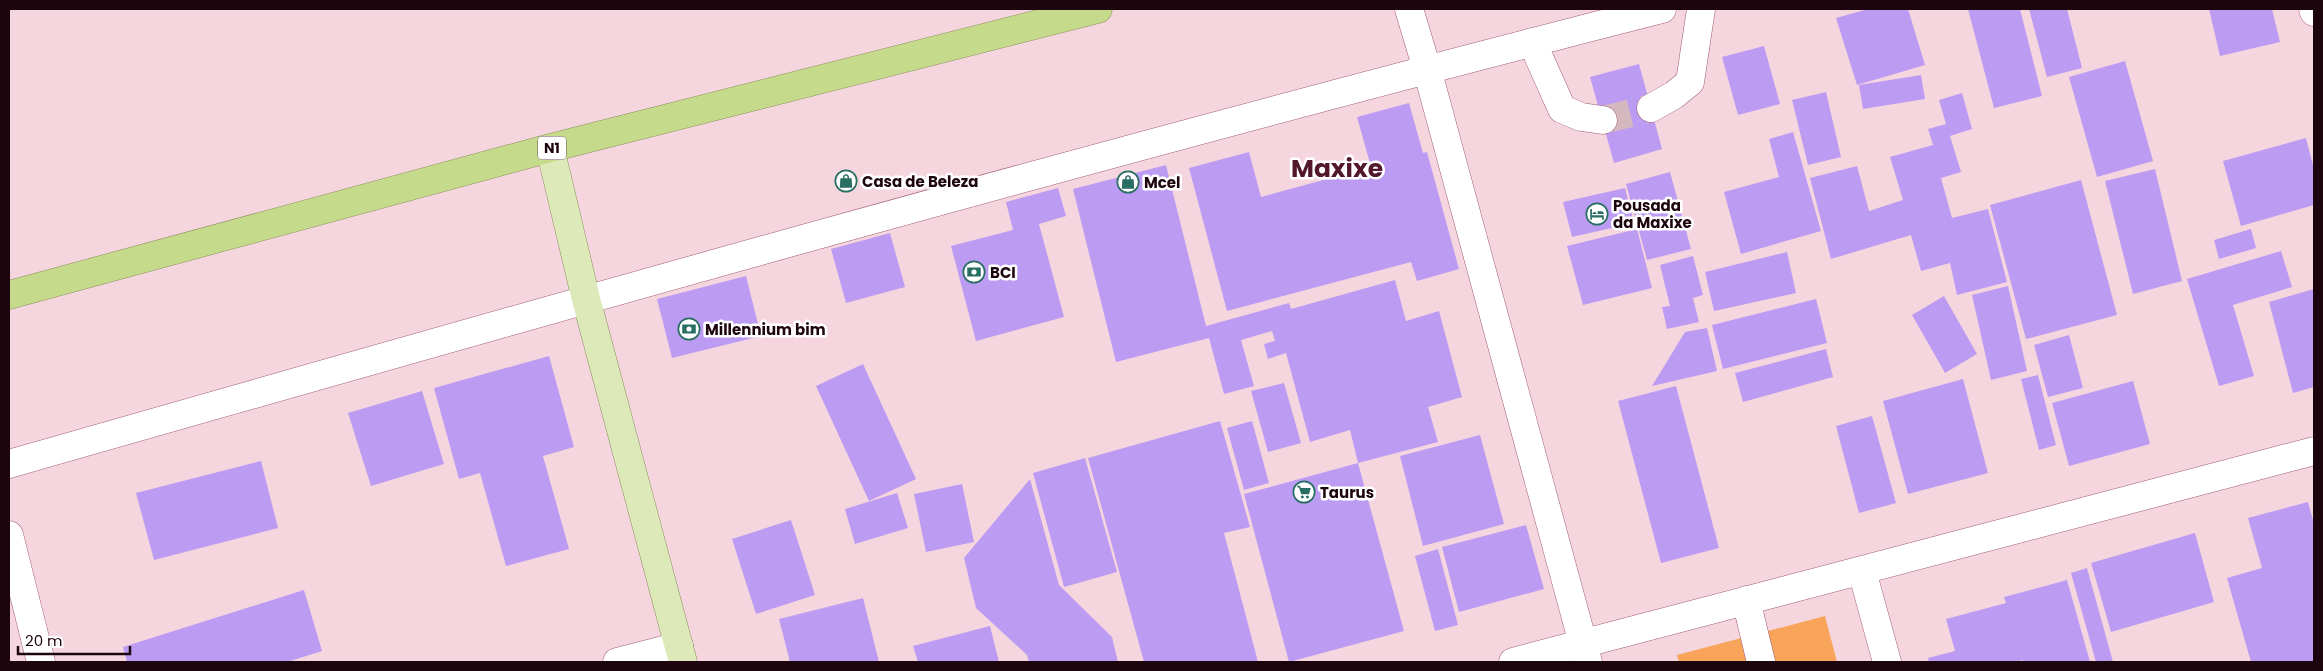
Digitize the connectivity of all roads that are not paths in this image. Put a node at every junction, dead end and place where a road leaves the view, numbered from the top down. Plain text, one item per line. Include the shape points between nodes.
1 (1098, 9) edge
2 (1409, 9) edge
3 (1662, 9) edge
4 (1702, 9) edge
5 (1532, 42) junction
6 (1427, 69) junction
7 (1651, 108) tunnel mouth
8 (1603, 120) tunnel mouth
9 (550, 148) junction
10 (9, 296) edge
11 (586, 299) junction
12 (2314, 451) edge
13 (9, 464) edge
14 (9, 535) edge
15 (1862, 571) junction
16 (1746, 600) junction
17 (17, 604) edge
18 (1586, 653) edge
19 (681, 654) edge
20 (41, 662) edge
21 (617, 662) edge
22 (1513, 662) edge
23 (1761, 662) edge
24 (1887, 662) edge

1 - 9 highway, N1
2 - 6 street
3 - 5 street
4 - 7 street via 1690,82
5 - 6 street
5 - 8 street via 1562,109 1582,117
6 - 11 street
6 - 18 street
9 - 10 highway, N1
9 - 11 main road
11 - 13 street
11 - 19 main road
12 - 15 street
14 - 17 street
15 - 16 street
15 - 24 street
16 - 18 street
16 - 23 street
17 - 20 street
18 - 22 street
19 - 21 street

